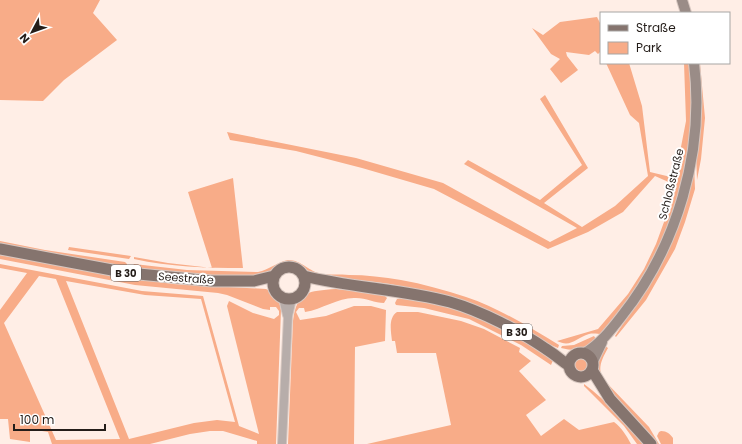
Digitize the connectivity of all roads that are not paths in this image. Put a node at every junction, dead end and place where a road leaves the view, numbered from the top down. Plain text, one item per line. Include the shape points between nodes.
1 (682, 0) edge
2 (686, 12) edge
3 (694, 64) edge
4 (0, 249) edge
5 (274, 276) junction
6 (304, 276) junction
7 (254, 281) junction
8 (336, 283) junction
9 (274, 289) junction
10 (304, 289) junction
11 (288, 298) junction
12 (603, 339) junction
13 (576, 357) junction
14 (593, 366) junction
15 (581, 377) junction
16 (610, 399) junction
17 (282, 444) edge
18 (650, 444) edge

1 - 2 main road
3 - 12 main road, Schloßstraße via 694,139 679,208 655,266 628,308
4 - 7 main road, Seestraße / B 30 via 128,274 203,281
5 - 6 main road, Seestraße via 280,269 289,266 298,269
5 - 7 main road, Seestraße / B 30
5 - 9 main road
6 - 8 main road, Seestraße / B 30
6 - 10 main road
7 - 9 main road, Seestraße / B 30
8 - 10 main road, Seestraße / B 30
8 - 13 main road, Seestraße / B 30 via 450,302 487,316 547,349
9 - 11 main road, Seestraße via 276,293
10 - 11 main road, Seestraße via 297,297
11 - 17 street
12 - 13 main road, Schloßstraße
12 - 14 main road, Schloßstraße
13 - 14 main road via 588,354
13 - 15 main road via 572,374
14 - 15 main road via 588,375
14 - 16 main road
15 - 16 main road
16 - 18 main road

